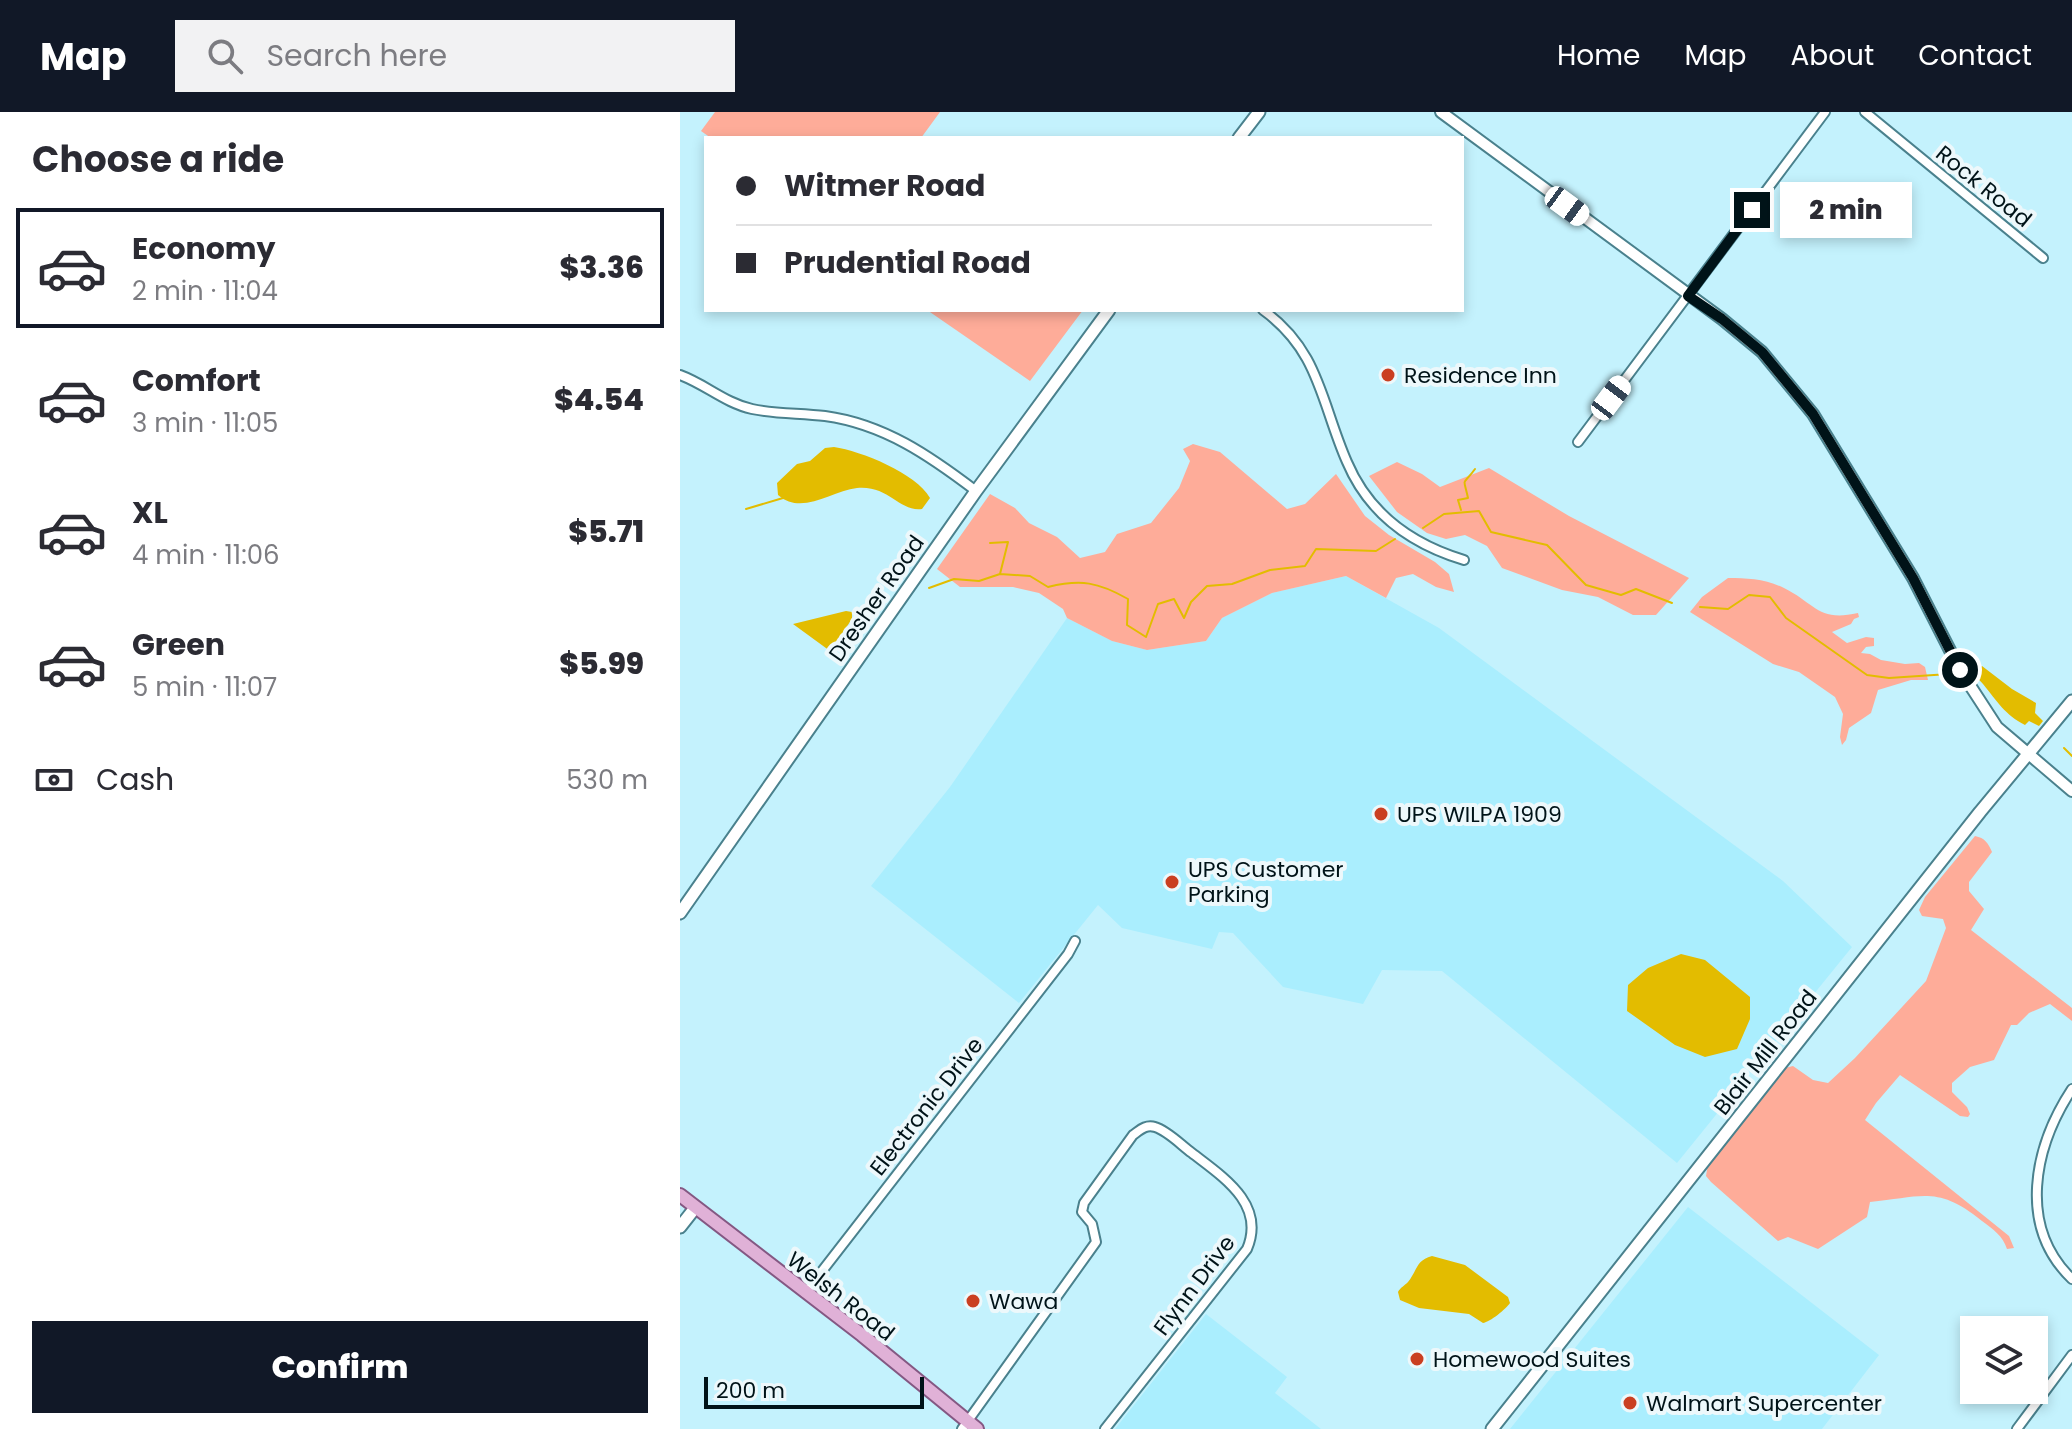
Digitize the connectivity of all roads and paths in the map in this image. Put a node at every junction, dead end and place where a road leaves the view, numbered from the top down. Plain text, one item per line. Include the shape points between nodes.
1 (1259, 112) edge
2 (1441, 112) edge
3 (1825, 112) edge
4 (1865, 112) edge
5 (1241, 136) edge
6 (2043, 258) dead end
7 (1688, 296) junction
8 (1108, 312) edge
9 (1265, 312) edge
10 (680, 375) edge
11 (1578, 442) dead end
12 (976, 491) junction
13 (1464, 560) dead end
14 (2072, 701) edge
15 (2029, 756) junction
16 (2072, 791) edge
17 (680, 913) edge
18 (1075, 941) dead end
19 (2072, 1089) edge
20 (680, 1195) edge
21 (695, 1208) junction
22 (680, 1227) edge
23 (2072, 1279) edge
24 (805, 1293) junction
25 (2072, 1355) edge
26 (969, 1427) edge
27 (1105, 1429) edge
28 (1492, 1429) edge
29 (2017, 1429) edge

1 - 5 main road
2 - 7 street
3 - 7 street
4 - 6 street, Rock Road
7 - 11 street
7 - 15 street via 1762,352 1813,414 1913,578 1966,679 1997,727
8 - 12 main road, Dresher Road
9 - 13 street via 1294,337 1312,366 1346,461 1371,503 1423,545
10 - 12 street via 750,409 826,416 880,430 937,461
12 - 17 main road, Dresher Road
14 - 15 main road, Blair Mill Road
15 - 16 street
15 - 28 main road, Blair Mill Road
18 - 24 street, Electronic Drive
19 - 23 street via 2045,1140 2036,1205 2044,1238
20 - 21 main road, Welsh Road
21 - 22 main road
21 - 24 main road, Welsh Road
24 - 26 main road, Welsh Road
25 - 29 street
26 - 27 street, Flynn Drive via 1009,1361 1096,1242 1082,1212 1084,1203 1133,1135 1151,1126 1240,1193 1250,1214 1251,1241

